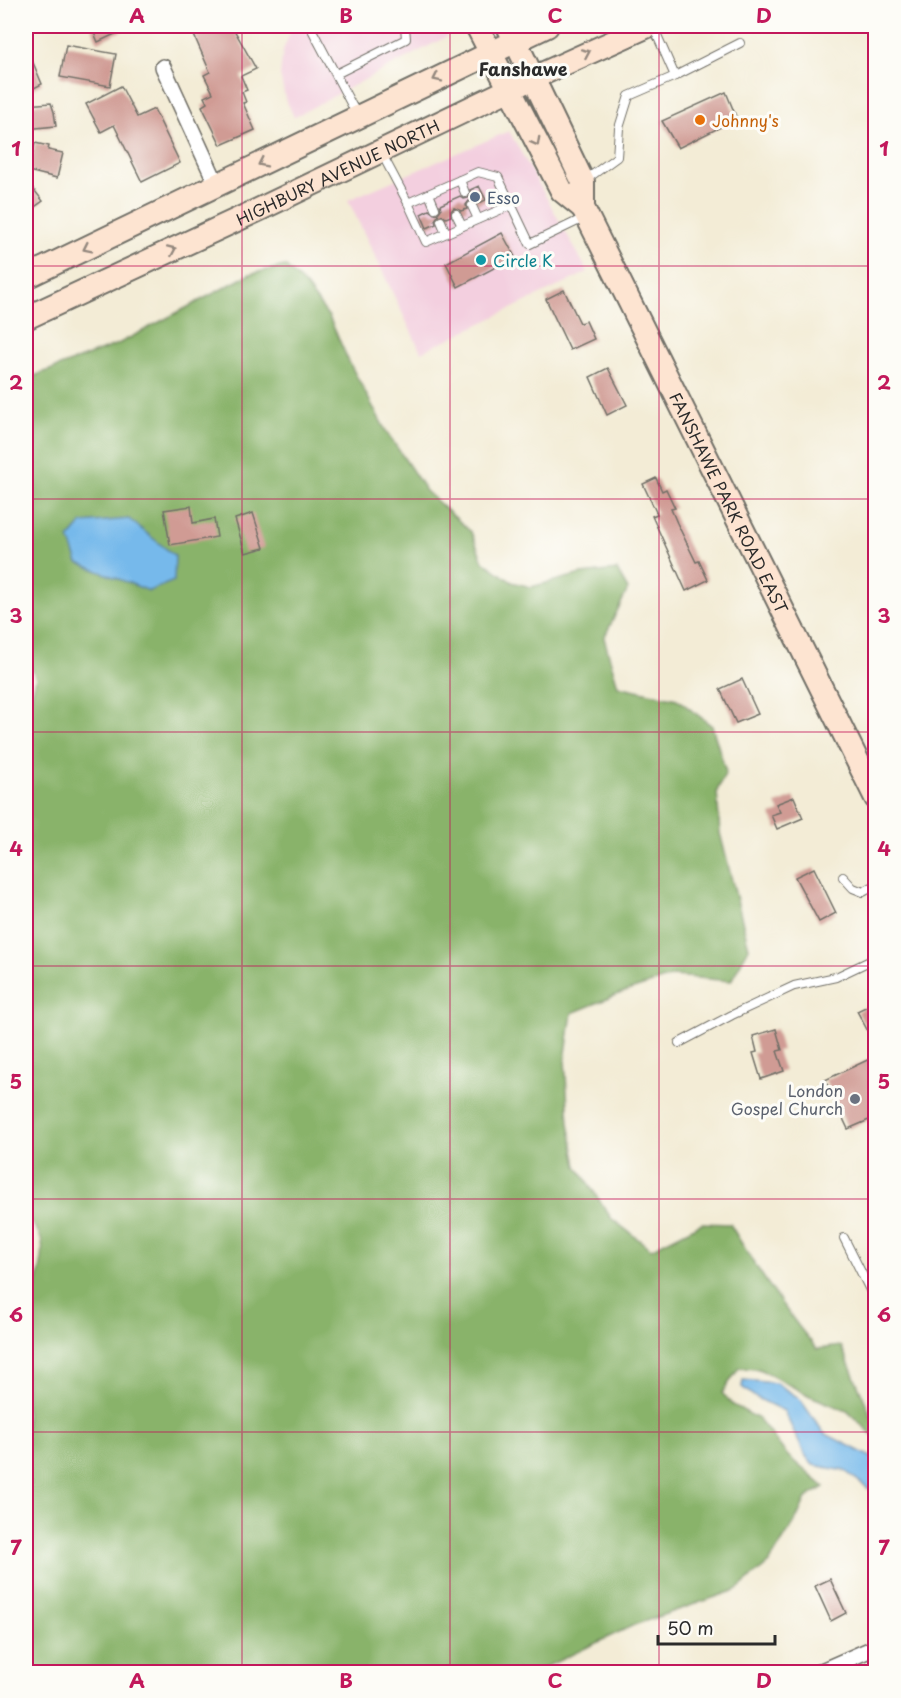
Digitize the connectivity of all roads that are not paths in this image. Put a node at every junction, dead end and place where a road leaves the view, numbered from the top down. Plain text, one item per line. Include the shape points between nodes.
1 (310, 26) edge
2 (405, 26) edge
3 (477, 26) edge
4 (547, 26) edge
5 (648, 26) edge
6 (653, 26) edge
7 (511, 33) edge
8 (740, 43) dead end
9 (490, 52) junction
10 (163, 67) dead end
11 (336, 74) junction
12 (675, 76) junction
13 (533, 78) junction
14 (509, 90) junction
15 (358, 116) junction
16 (380, 150) junction
17 (460, 180) junction
18 (583, 182) junction
19 (217, 185) junction
20 (465, 193) dead end
21 (429, 194) junction
22 (408, 203) junction
23 (511, 205) junction
24 (472, 206) dead end
25 (435, 208) dead end
26 (585, 212) junction
27 (456, 214) dead end
28 (478, 219) junction
29 (441, 221) dead end
30 (462, 226) junction
31 (446, 233) junction
32 (26, 277) edge
33 (26, 318) edge
34 (876, 798) edge
35 (843, 877) dead end
36 (876, 885) edge
37 (876, 958) edge
38 (679, 1043) dead end
39 (844, 1238) dead end
40 (876, 1296) edge
41 (876, 1647) edge
42 (819, 1672) edge

1 - 11 lane
2 - 11 lane via 406,39
3 - 9 main road, FANSHAWE PARK ROAD EAST
4 - 7 main road
13 -> 5 main road, HIGHBURY AVENUE NORTH
6 - 12 lane
7 - 9 main road
7 - 13 main road, FANSHAWE PARK ROAD EAST
8 - 12 lane
9 - 14 main road, FANSHAWE PARK ROAD EAST
9 -> 15 main road
10 - 19 street
11 - 15 lane
12 - 18 lane via 629,96 619,128 618,157
13 - 14 main road, HIGHBURY AVENUE NORTH
13 - 18 main road, FANSHAWE PARK ROAD EAST
14 - 16 main road, HIGHBURY AVENUE NORTH
14 -> 26 main road, FANSHAWE PARK ROAD EAST via 562,191
15 -> 19 main road
16 - 22 lane
33 -> 16 main road, HIGHBURY AVENUE NORTH
17 - 20 lane
17 - 21 lane
17 - 23 lane via 478,172 498,177
18 - 26 main road, FANSHAWE PARK ROAD EAST
19 -> 32 main road
21 - 22 lane
21 - 25 lane
22 - 31 lane via 426,242
23 - 26 lane via 530,244
23 - 28 lane
24 - 28 lane
26 - 34 main road, FANSHAWE PARK ROAD EAST
27 - 30 lane
28 - 30 lane
29 - 31 lane
30 - 31 lane
35 - 36 lane via 863,892
37 - 38 lane via 836,977 794,986
39 - 40 lane
41 - 42 street

